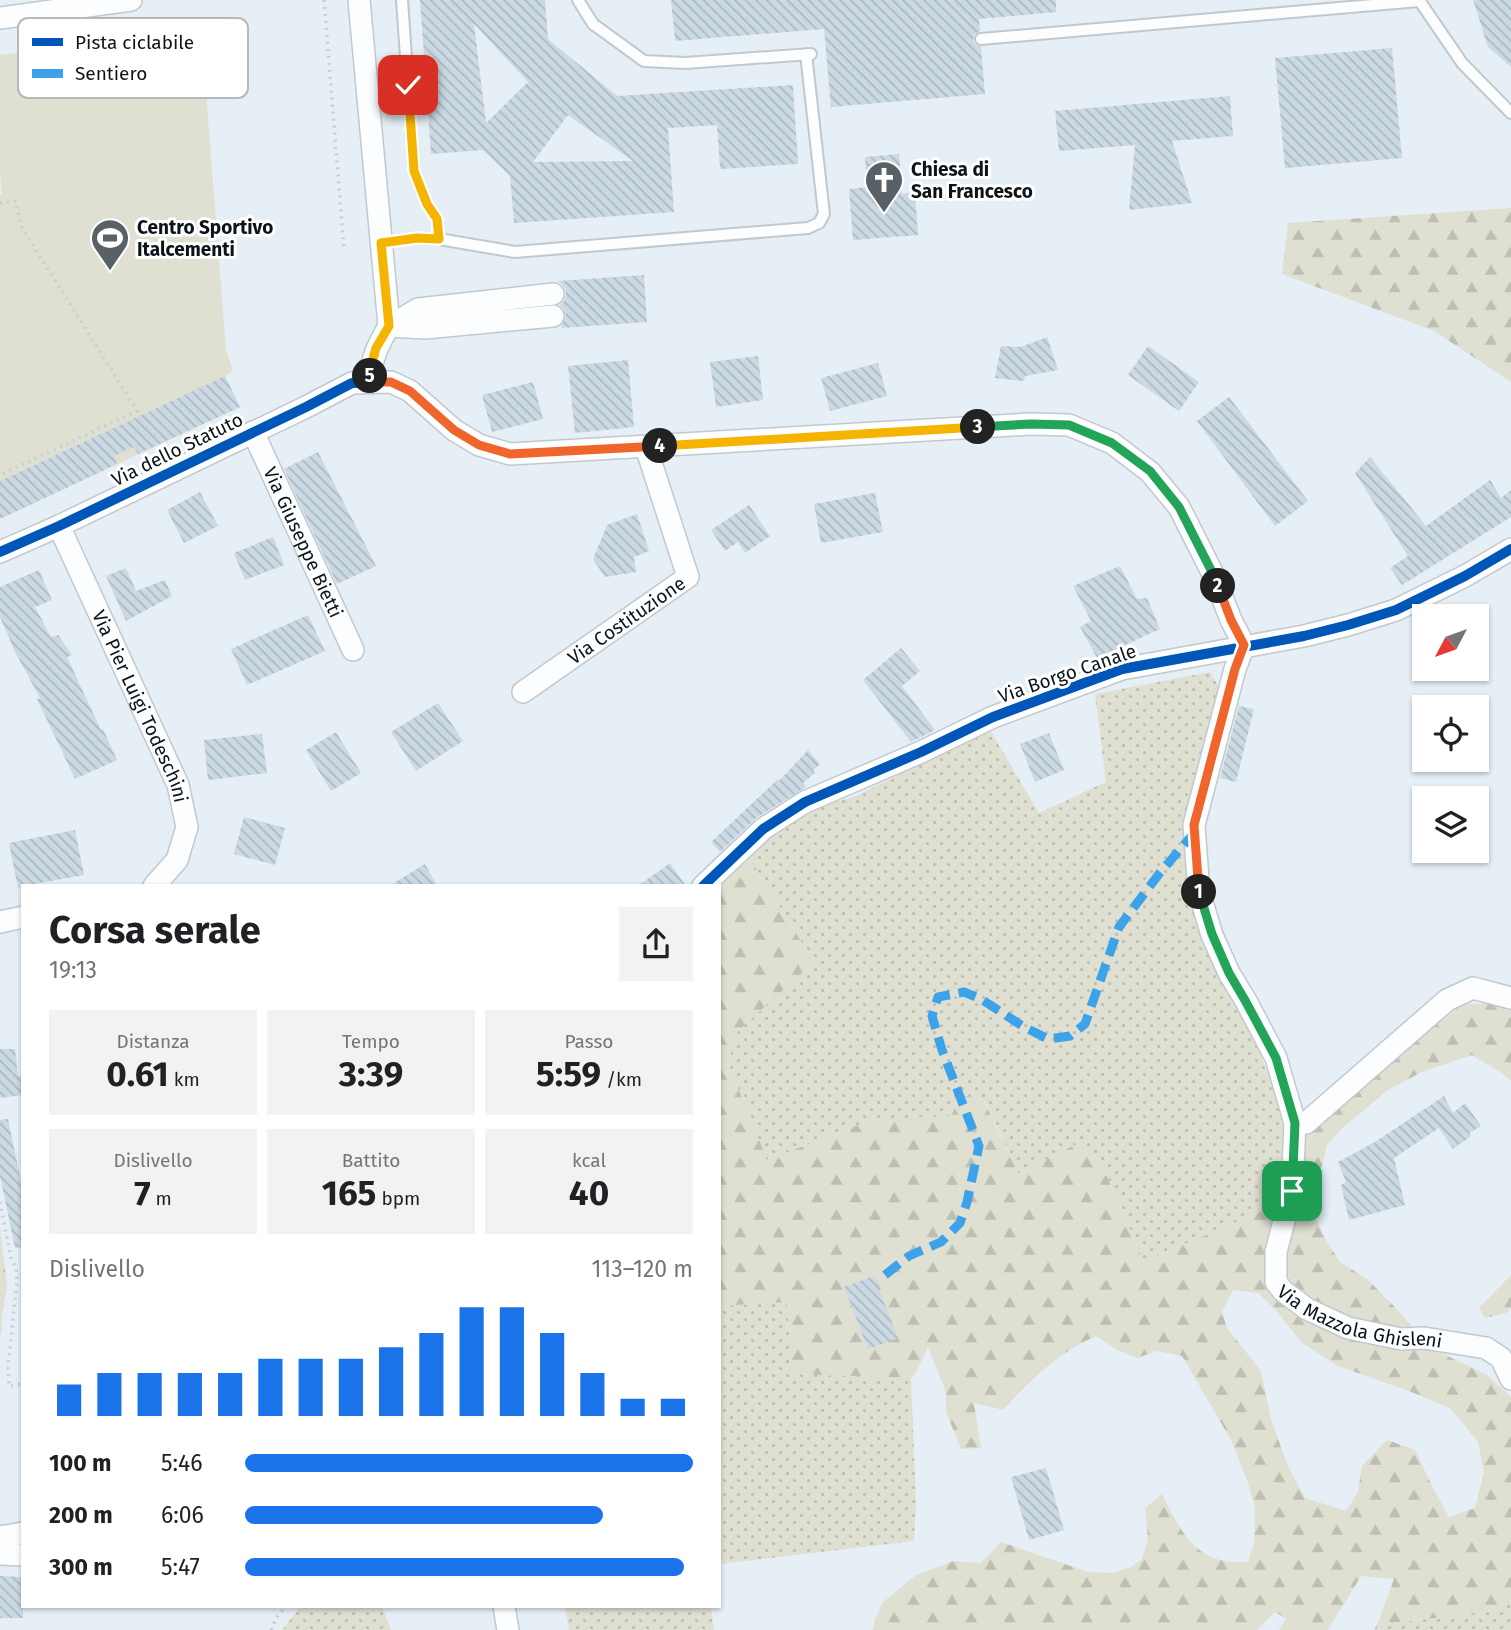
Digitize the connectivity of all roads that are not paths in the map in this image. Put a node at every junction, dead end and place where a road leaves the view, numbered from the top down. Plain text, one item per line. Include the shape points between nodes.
1 (131, 0) edge
2 (359, 0) edge
3 (402, 0) edge
4 (578, 0) edge
5 (1419, 1) edge
6 (0, 18) edge
7 (981, 39) dead end
8 (1511, 113) edge
9 (439, 239) junction
10 (381, 243) junction
11 (553, 294) dead end
12 (553, 316) dead end
13 (389, 326) junction
14 (370, 382) junction
15 (253, 432) junction
16 (646, 447) junction
17 (59, 526) junction
18 (1511, 549) edge
19 (0, 552) edge
20 (1244, 645) junction
21 (353, 650) dead end
22 (523, 692) dead end
23 (156, 884) edge
24 (705, 884) edge
25 (21, 917) edge
26 (0, 922) edge
27 (1511, 998) edge
28 (1295, 1123) junction
29 (1511, 1379) edge
30 (21, 1534) edge
31 (0, 1537) edge
32 (0, 1555) edge
33 (21, 1555) edge
34 (504, 1608) edge
35 (508, 1630) edge

1 - 6 street
2 - 10 street
3 - 9 lane via 414,171 437,219
4 - 9 lane via 593,24 644,61 685,63 809,54 824,214 820,223 808,228 515,252
5 - 7 lane
5 - 8 lane via 1462,63
9 - 10 lane
10 - 13 street
11 - 13 street via 418,309
12 - 13 street via 425,328
13 - 14 street via 376,348
14 - 15 street, Via dello Statuto via 352,383
14 - 16 street via 391,382 410,391 454,430 479,445 510,454
15 - 17 street, Via dello Statuto
15 - 21 street, Via Giuseppe Bietti
16 - 20 street via 1069,425 1122,450 1150,471 1179,507
16 - 22 street, Via Costituzione via 688,577
17 - 19 street, Via dello Statuto
17 - 23 street, Via Pier Luigi Todeschini via 178,785 187,827 177,860
18 - 20 street, Via Borgo Canale via 1396,610 1304,636
20 - 24 street, Via Borgo Canale via 1122,669 993,717 805,802 763,829
20 - 28 street, Via Mazzola Ghisleni via 1194,825 1199,892 1229,973 1276,1058
25 - 26 street
27 - 28 street via 1473,988 1447,1000 1307,1123
28 - 29 street, Via Mazzola Ghisleni via 1292,1191 1276,1252 1276,1282 1283,1291 1307,1309 1348,1328 1392,1338 1486,1348 1501,1358
30 - 31 street
32 - 33 street
34 - 35 street

